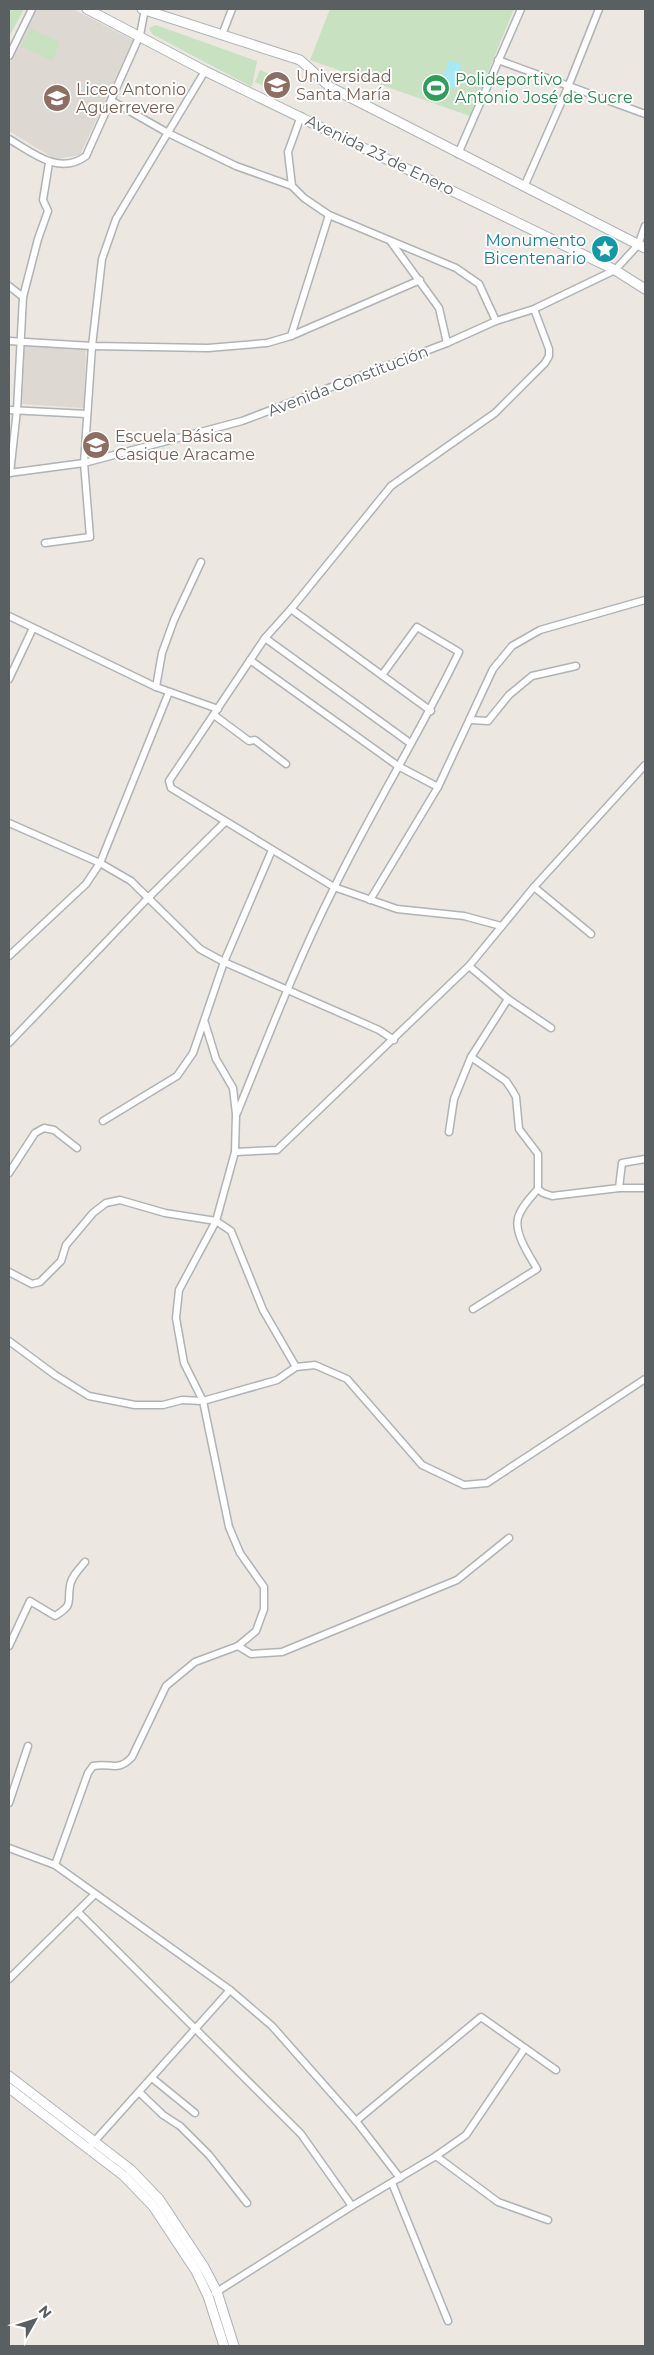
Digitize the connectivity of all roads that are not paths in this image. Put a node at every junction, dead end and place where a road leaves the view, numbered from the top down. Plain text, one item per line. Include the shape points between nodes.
1 (32, 9) edge
2 (87, 9) edge
3 (144, 9) edge
4 (232, 9) edge
5 (521, 9) edge
6 (599, 9) edge
7 (222, 34) junction
8 (140, 35) junction
9 (9, 56) edge
10 (498, 60) junction
11 (205, 71) junction
12 (568, 88) junction
13 (112, 101) junction
14 (645, 114) edge
15 (301, 116) junction
16 (168, 132) junction
17 (9, 139) edge
18 (458, 154) junction
19 (50, 163) junction
20 (292, 186) junction
21 (524, 187) junction
22 (329, 215) junction
23 (645, 226) edge
24 (390, 240) junction
25 (642, 246) edge
26 (615, 270) junction
27 (420, 280) junction
28 (9, 286) edge
29 (645, 289) edge
30 (23, 297) junction
31 (534, 309) junction
32 (496, 321) junction
33 (290, 336) junction
34 (9, 341) edge
35 (22, 342) junction
36 (447, 343) junction
37 (92, 346) junction
38 (9, 410) edge
39 (17, 410) junction
40 (87, 414) junction
41 (84, 463) junction
42 (9, 473) edge
43 (44, 543) dead end
44 (201, 562) dead end
45 (645, 600) edge
46 (291, 609) junction
47 (9, 616) edge
48 (33, 628) junction
49 (265, 638) junction
50 (250, 660) junction
51 (576, 666) dead end
52 (382, 675) junction
53 (9, 679) edge
54 (156, 687) junction
55 (169, 692) junction
56 (431, 711) junction
57 (216, 712) junction
58 (470, 720) junction
59 (410, 743) junction
60 (286, 764) dead end
61 (645, 765) edge
62 (398, 766) junction
63 (438, 787) junction
64 (225, 822) junction
65 (9, 823) edge
66 (272, 850) junction
67 (100, 863) junction
68 (334, 887) junction
69 (534, 887) junction
70 (149, 897) junction
71 (370, 900) junction
72 (500, 926) junction
73 (591, 934) dead end
74 (9, 955) edge
75 (224, 962) junction
76 (470, 966) junction
77 (288, 990) junction
78 (508, 999) junction
79 (204, 1023) junction
80 (551, 1028) dead end
81 (394, 1040) junction
82 (9, 1043) edge
83 (470, 1057) junction
84 (236, 1114) junction
85 (103, 1121) dead end
86 (449, 1132) dead end
87 (78, 1148) dead end
88 (235, 1152) junction
89 (645, 1159) edge
90 (9, 1173) edge
91 (619, 1188) junction
92 (645, 1188) edge
93 (538, 1189) junction
94 (216, 1220) junction
95 (9, 1272) edge
96 (473, 1309) dead end
97 (9, 1340) edge
98 (296, 1367) junction
99 (645, 1379) edge
100 (203, 1401) junction
101 (509, 1538) dead end
102 (85, 1562) dead end
103 (9, 1646) edge
104 (238, 1646) junction
105 (28, 1746) dead end
106 (9, 1803) edge
107 (9, 1848) edge
108 (55, 1865) junction
109 (95, 1894) junction
110 (78, 1912) junction
111 (9, 1979) edge
112 (230, 1990) junction
113 (196, 2030) junction
114 (524, 2048) junction
115 (556, 2070) dead end
116 (9, 2076) edge
117 (152, 2078) junction
118 (9, 2088) edge
119 (139, 2092) junction
120 (195, 2113) dead end
121 (356, 2121) junction
122 (95, 2141) junction
123 (88, 2148) junction
124 (436, 2156) junction
125 (400, 2178) junction
126 (392, 2183) junction
127 (247, 2204) dead end
128 (352, 2206) junction
129 (548, 2220) dead end
130 (217, 2292) junction
131 (208, 2296) junction
132 (448, 2321) dead end
133 (224, 2346) edge
134 (234, 2346) edge

1 - 9 street
2 - 8 main road, Avenida 23 de Enero
3 - 7 main road
3 - 8 street
4 - 7 street
5 - 10 street
6 - 12 street
7 - 18 main road via 300,60 330,87
8 - 11 main road, Avenida 23 de Enero
8 - 13 street
10 - 12 street
10 - 18 street
11 - 15 main road, Avenida 23 de Enero
11 - 16 street
12 - 14 street
12 - 21 street
13 - 16 street
13 - 19 street via 86,156 74,164
15 - 20 street via 288,152
15 - 26 main road, Avenida 23 de Enero
16 - 20 street via 236,166
16 - 37 street via 116,218 111,232 102,260
17 - 19 street
18 - 21 main road
19 - 30 street via 44,200 48,211
20 - 22 street
21 - 25 main road
22 - 24 street
22 - 33 street
23 - 25 street
24 - 27 street
24 - 32 street via 456,268 480,284
25 - 26 street, Avenida Constitución
26 - 29 main road, Avenida 23 de Enero
26 - 31 street, Avenida Constitución
27 - 33 street
27 - 36 street via 439,308
28 - 30 street
30 - 35 street
31 - 32 street, Avenida Constitución
31 - 46 street via 549,349 545,363 495,413 391,486
32 - 36 street, Avenida Constitución
33 - 37 street via 267,343 208,348
34 - 35 street
35 - 37 street
35 - 39 street
36 - 41 street, Avenida Constitución via 242,422
37 - 40 street
38 - 39 street
39 - 40 street
39 - 42 street
40 - 41 street
41 - 42 street, Avenida Constitución
41 - 43 street via 90,537
44 - 54 street via 162,653
45 - 58 street via 540,630 512,646 494,669
46 - 49 street
46 - 52 street
47 - 48 street
48 - 53 street
48 - 54 street
49 - 50 street
49 - 59 street
50 - 57 street
50 - 62 street
51 - 58 street via 532,676 508,695 488,721
52 - 56 street
52 - 56 street via 417,627 460,652
54 - 55 street
55 - 57 street
55 - 67 street
56 - 59 street
57 - 60 street via 249,740 255,740
57 - 64 street via 169,781 171,788
58 - 63 street
59 - 62 street
61 - 69 street
62 - 63 street
62 - 68 street
63 - 71 street
64 - 66 street
64 - 70 street
65 - 67 street
66 - 68 street
66 - 75 street
67 - 70 street via 131,880
67 - 74 street via 86,884
68 - 71 street
68 - 77 street
69 - 72 street
69 - 73 street
70 - 75 street via 200,949
70 - 82 street
71 - 72 street via 397,909 464,916
72 - 76 street
75 - 77 street
75 - 79 street
76 - 78 street
76 - 81 street
77 - 81 street via 379,1030
77 - 84 street
78 - 80 street
78 - 83 street
79 - 84 street via 216,1059 233,1088
79 - 85 street via 193,1054 177,1076
81 - 88 street via 278,1150
83 - 86 street via 454,1099
83 - 93 street via 506,1081 516,1097 519,1129 538,1154
84 - 88 street
87 - 90 street via 54,1130 44,1128 35,1134
88 - 94 street
89 - 91 street via 622,1163
91 - 92 street
91 - 93 street via 552,1196
93 - 96 street via 518,1219 520,1235 537,1269
94 - 95 street via 165,1213 120,1200 106,1203 93,1213 66,1245 61,1261 40,1282 32,1284
94 - 98 street via 231,1231 263,1310
94 - 100 street via 179,1290 176,1318 184,1363
97 - 100 street via 89,1396 135,1405 163,1406 182,1400
98 - 99 street via 315,1365 347,1379 422,1465 464,1485 487,1483
98 - 100 street via 277,1380
100 - 104 street via 229,1527 240,1553 264,1587 264,1609 256,1631
101 - 104 street via 457,1580 282,1652 251,1654
102 - 103 street via 70,1585 71,1598 67,1609 55,1616 30,1601
104 - 108 street via 194,1662 166,1686 132,1757 125,1764 93,1766
105 - 106 street
107 - 108 street
108 - 109 street
109 - 110 street
109 - 112 street
110 - 111 street
110 - 113 street
112 - 113 street
112 - 121 street via 272,2026
113 - 117 street
113 - 128 street via 301,2134
114 - 115 street
114 - 121 street via 481,2017
114 - 124 street via 466,2135
116 - 122 main road
117 - 119 street
117 - 120 street
118 - 123 main road
119 - 122 street
119 - 127 street via 203,2149
121 - 125 street
122 - 123 street
122 - 130 main road via 130,2169 159,2199
123 - 131 main road via 124,2176 152,2206
124 - 125 street
124 - 129 street via 498,2202
125 - 126 street
126 - 128 street
126 - 132 street
128 - 130 street
130 - 131 street
130 - 134 main road
131 - 133 main road

